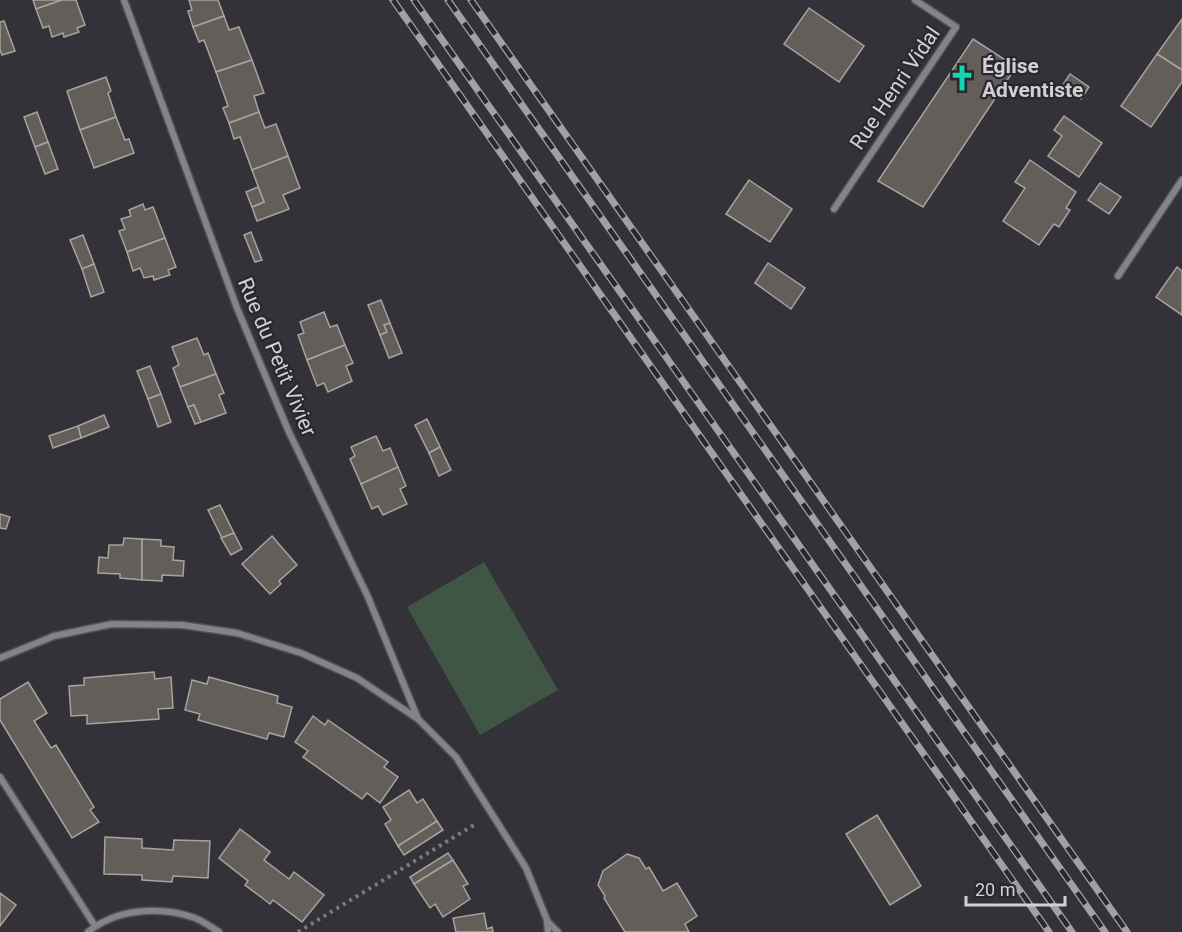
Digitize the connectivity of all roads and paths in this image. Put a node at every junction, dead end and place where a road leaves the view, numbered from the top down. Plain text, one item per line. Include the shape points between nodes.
1 (124, 0) edge
2 (915, 0) edge
3 (1182, 180) edge
4 (834, 209) dead end
5 (1118, 276) dead end
6 (0, 658) edge
7 (418, 719) junction
8 (0, 777) edge
9 (492, 814) junction
10 (547, 920) junction
11 (95, 926) junction
12 (88, 932) edge
13 (219, 932) edge
14 (298, 932) edge
15 (548, 932) edge
16 (558, 932) edge

1 - 7 street, Rue du Petit Vivier via 237,308 288,430 368,597
2 - 4 street, Rue Henri Vidal via 956,27
3 - 5 street
6 - 7 street via 54,636 112,624 182,625 237,633 301,653 357,678
7 - 9 street via 456,757
8 - 11 street
9 - 10 street via 526,868
9 - 14 path
10 - 15 street
10 - 16 street
11 - 12 street
11 - 13 street via 128,913 162,910 196,918

